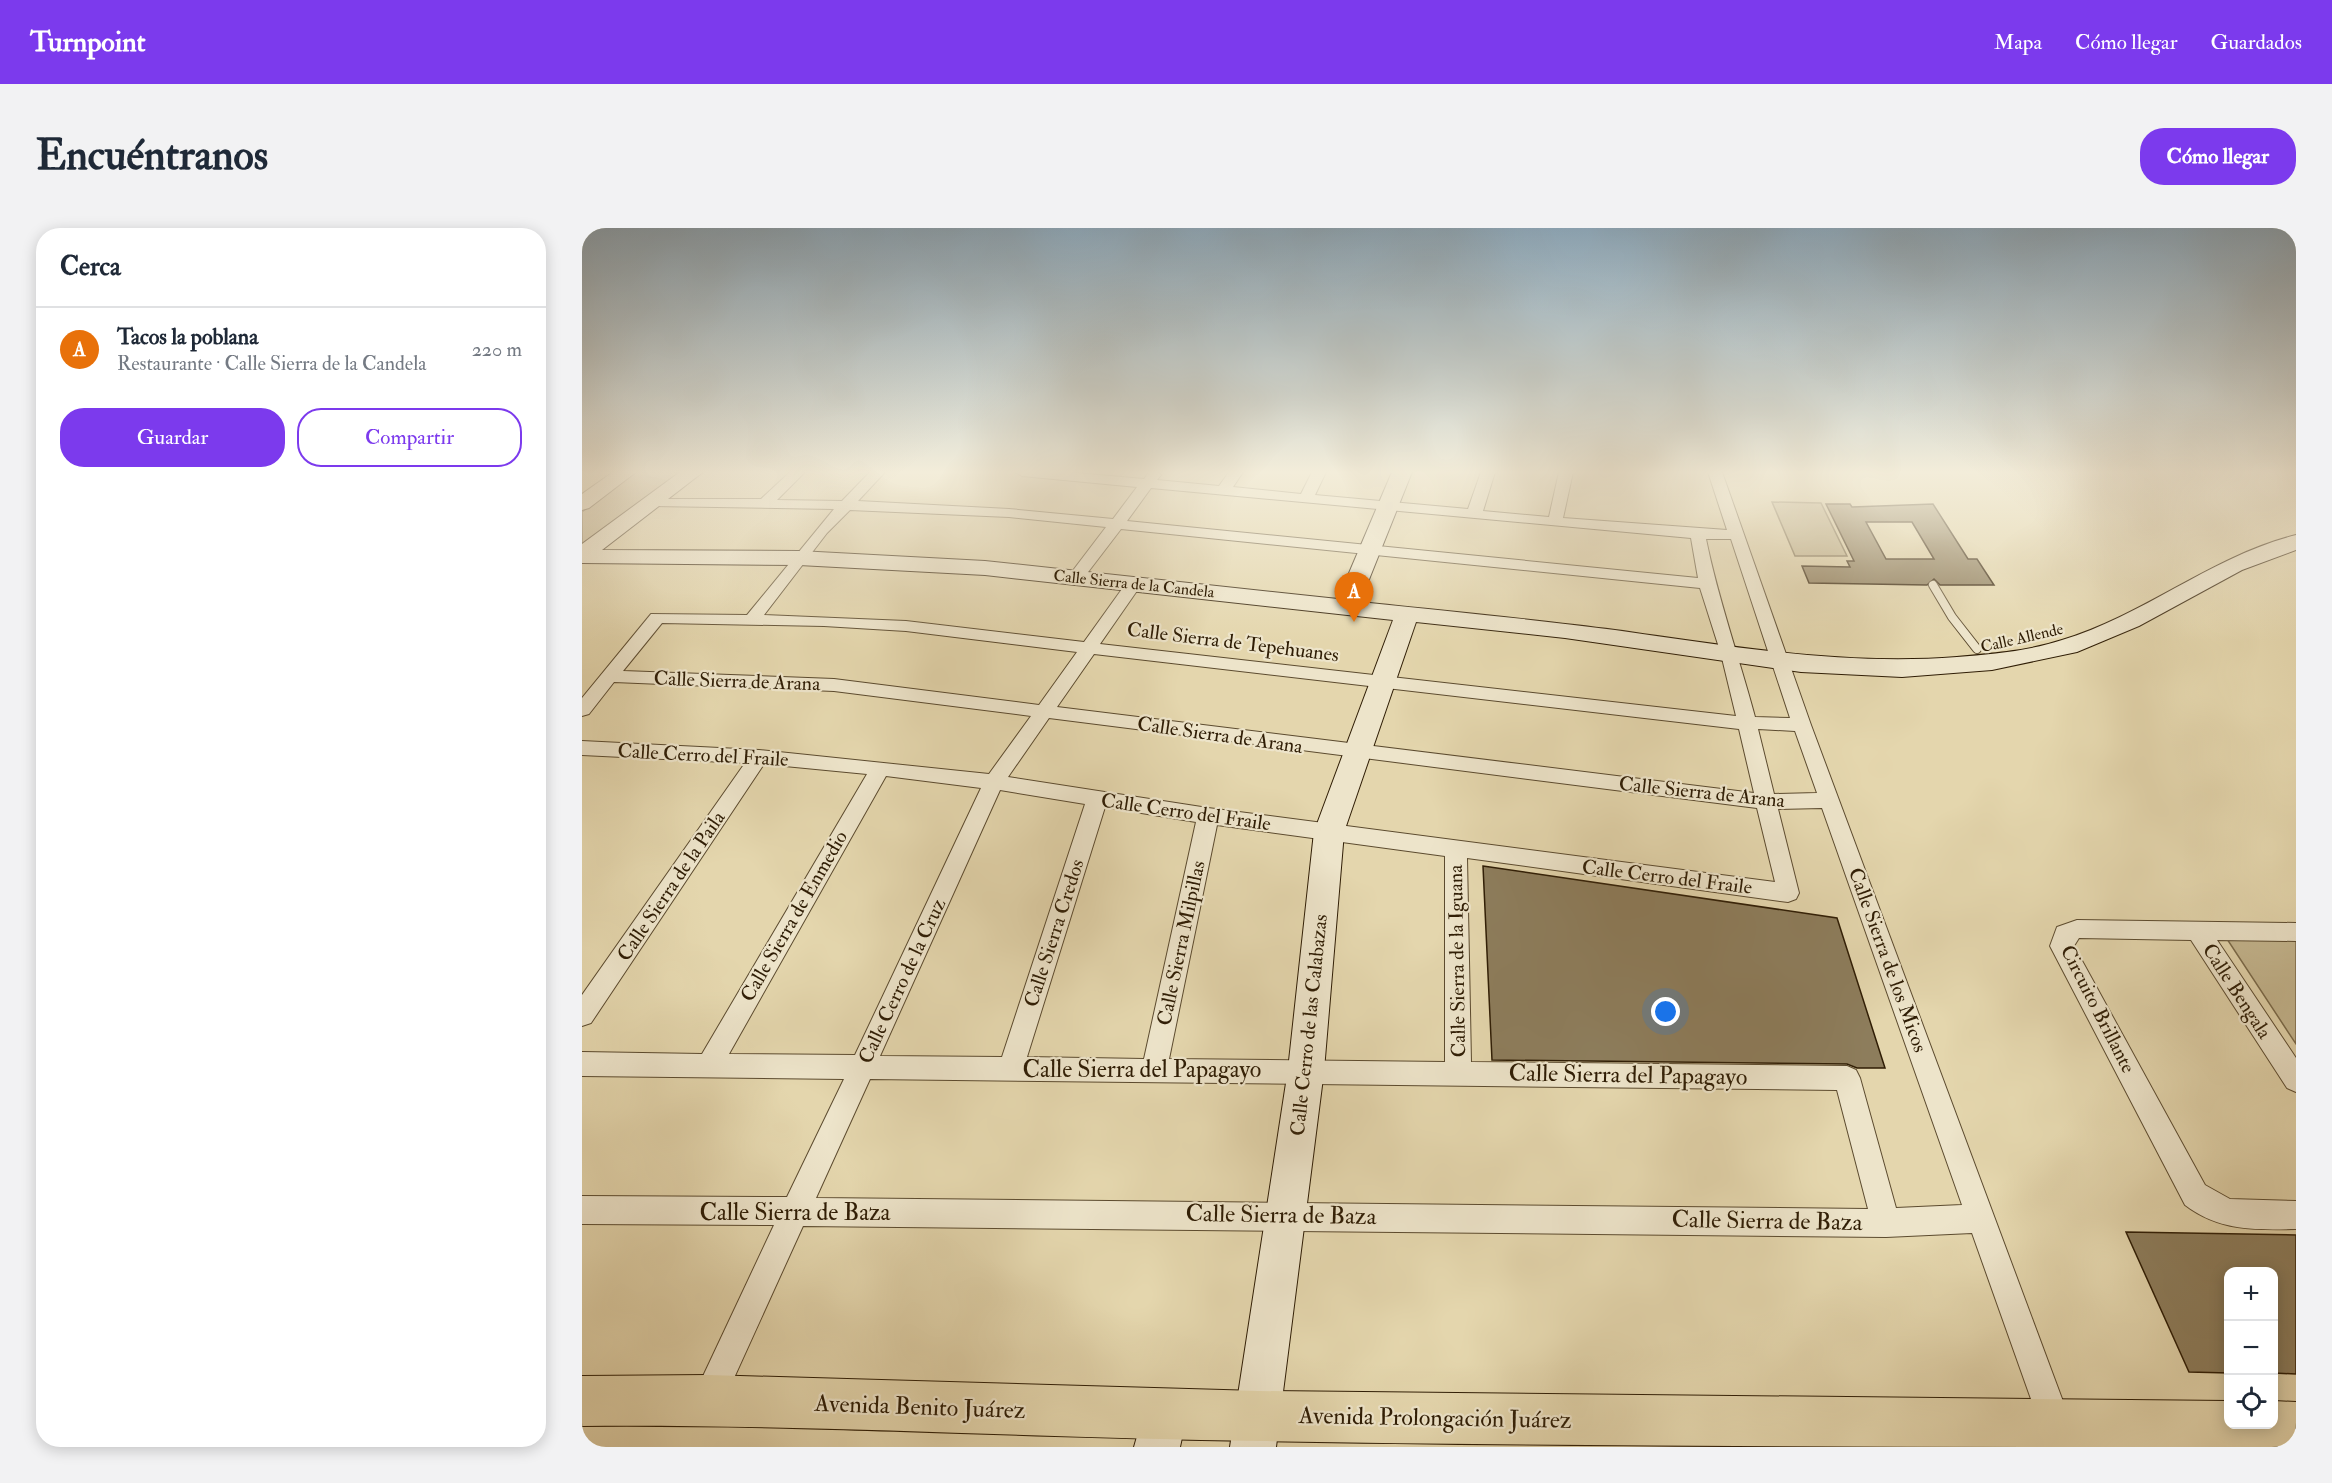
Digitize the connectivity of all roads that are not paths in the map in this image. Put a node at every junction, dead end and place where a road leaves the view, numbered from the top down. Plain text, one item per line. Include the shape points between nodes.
1 (616, 529) edge
2 (825, 529) edge
3 (1113, 529) edge
4 (1173, 529) edge
5 (1379, 529) edge
6 (1637, 529) edge
7 (1736, 529) edge
8 (2284, 529) edge
9 (1698, 534) junction
10 (1738, 535) junction
11 (2296, 542) edge
12 (1371, 550) junction
13 (582, 555) edge
14 (799, 558) junction
15 (1076, 577) junction
16 (1707, 584) junction
17 (1133, 585) junction
18 (1933, 585) dead end
19 (1346, 608) junction
20 (1407, 613) junction
21 (752, 619) junction
22 (1089, 647) junction
23 (1728, 649) junction
24 (1977, 649) junction
25 (1778, 655) junction
26 (1952, 660) junction
27 (608, 676) junction
28 (1382, 682) junction
29 (582, 710) edge
30 (1042, 711) junction
31 (1745, 723) junction
32 (1802, 725) junction
33 (582, 748) edge
34 (1356, 753) junction
35 (759, 757) junction
36 (880, 768) junction
37 (994, 782) junction
38 (1097, 798) junction
39 (1830, 800) junction
40 (1765, 802) junction
41 (1208, 816) junction
42 (1329, 832) junction
43 (1456, 850) junction
44 (2198, 931) junction
45 (2296, 932) edge
46 (582, 1015) edge
47 (582, 1064) edge
48 (709, 1065) junction
49 (862, 1066) junction
50 (1011, 1068) junction
51 (1154, 1069) junction
52 (1306, 1070) junction
53 (1458, 1072) junction
54 (2296, 1080) edge
55 (582, 1210) edge
56 (796, 1212) junction
57 (1286, 1215) junction
58 (2296, 1215) edge
59 (1981, 1218) junction
60 (1886, 1222) junction
61 (708, 1400) junction
62 (582, 1401) edge
63 (2296, 1427) edge
64 (1160, 1431) edge
65 (1256, 1432) edge
66 (2060, 1436) edge

1 - 13 street
2 - 14 street
3 - 15 street
4 - 12 street
5 - 12 street
6 - 9 street
7 - 10 street, Calle Sierra de los Micos
8 - 24 street, Calle Allende via 2237,544 2081,624
9 - 10 street
9 - 16 street
10 - 25 street, Calle Sierra de los Micos
11 - 26 street, Calle Allende via 2234,565 2098,636 2019,658
12 - 16 street
12 - 19 street
13 - 14 street, Calle Sierra de la Candela
14 - 15 street, Calle Sierra de la Candela
14 - 21 street
15 - 17 street, Calle Sierra de la Candela
16 - 23 street
17 - 19 street, Calle Sierra de la Candela
17 - 22 street, Calle Cerro de la Cruz
18 - 24 lane
19 - 20 street, Calle Sierra de la Candela
20 - 23 street, Calle Sierra de la Candela
20 - 28 street, Calle Cerro de las Calabazas
21 - 22 street, Calle Sierra de Tepehuanes via 906,626
21 - 27 street, Calle Sierra de Tepehuanes via 657,618
22 - 28 street, Calle Sierra de Tepehuanes
22 - 30 street, Calle Cerro de la Cruz
23 - 25 street, Calle Allende
23 - 31 street
24 - 26 street, Calle Allende
25 - 26 street, Calle Allende via 1867,668
25 - 32 street, Calle Sierra de los Micos
27 - 29 street
27 - 30 street, Calle Sierra de Arana via 834,686
28 - 31 street, Calle Sierra de Tepehuanes
28 - 34 street, Calle Cerro de las Calabazas
30 - 34 street, Calle Sierra de Arana
30 - 37 street, Calle Cerro de la Cruz
31 - 32 street, Calle Sierra de Tepehuanes
31 - 40 street
32 - 39 street, Calle Sierra de los Micos
33 - 35 street, Calle Cerro del Fraile
34 - 40 street, Calle Sierra de Arana
34 - 42 street, Calle Cerro de las Calabazas
35 - 36 street, Calle Cerro del Fraile
35 - 46 street, Calle Sierra de la Paila
36 - 37 street, Calle Cerro del Fraile
36 - 48 street, Calle Sierra de Enmedio
37 - 38 street, Calle Cerro del Fraile
37 - 49 street, Calle Cerro de la Cruz
38 - 41 street, Calle Cerro del Fraile
38 - 50 street, Calle Sierra Credos
39 - 40 street, Calle Sierra de Arana
39 - 59 street, Calle Sierra de los Micos
40 - 43 street, Calle Cerro del Fraile via 1788,893
41 - 42 street, Calle Cerro del Fraile
41 - 51 street, Calle Sierra Milpillas
42 - 43 street, Calle Cerro del Fraile
42 - 52 street, Calle Cerro de las Calabazas
43 - 53 street, Calle Sierra de la Iguana
44 - 45 street, Circuito Brillante
44 - 54 street, Calle Bengala
44 - 58 street, Circuito Brillante via 2077,929 2065,934 2062,946 2195,1195 2218,1212
47 - 48 street, Calle Sierra del Papagayo
48 - 49 street, Calle Sierra del Papagayo
49 - 50 street, Calle Sierra del Papagayo
49 - 56 street, Calle Cerro de la Cruz
50 - 51 street, Calle Sierra del Papagayo
51 - 52 street, Calle Sierra del Papagayo
52 - 53 street, Calle Sierra del Papagayo
52 - 57 street, Calle Cerro de las Calabazas
53 - 60 street, Calle Sierra del Papagayo via 1847,1078
55 - 56 street, Calle Sierra de Baza
56 - 57 street, Calle Sierra de Baza
56 - 61 street, Calle Cerro de la Cruz
57 - 60 street, Calle Sierra de Baza
57 - 65 street, Calle Cerro de las Calabazas
59 - 60 street, Calle Sierra de Baza
59 - 66 street, Calle Sierra de los Micos
61 - 62 main road, Avenida Benito Juárez
61 - 64 main road, Avenida Benito Juárez
63 - 66 main road, Avenida Prolongación Juárez
64 - 65 main road, Avenida Benito Juárez
65 - 66 main road, Avenida Prolongación Juárez

